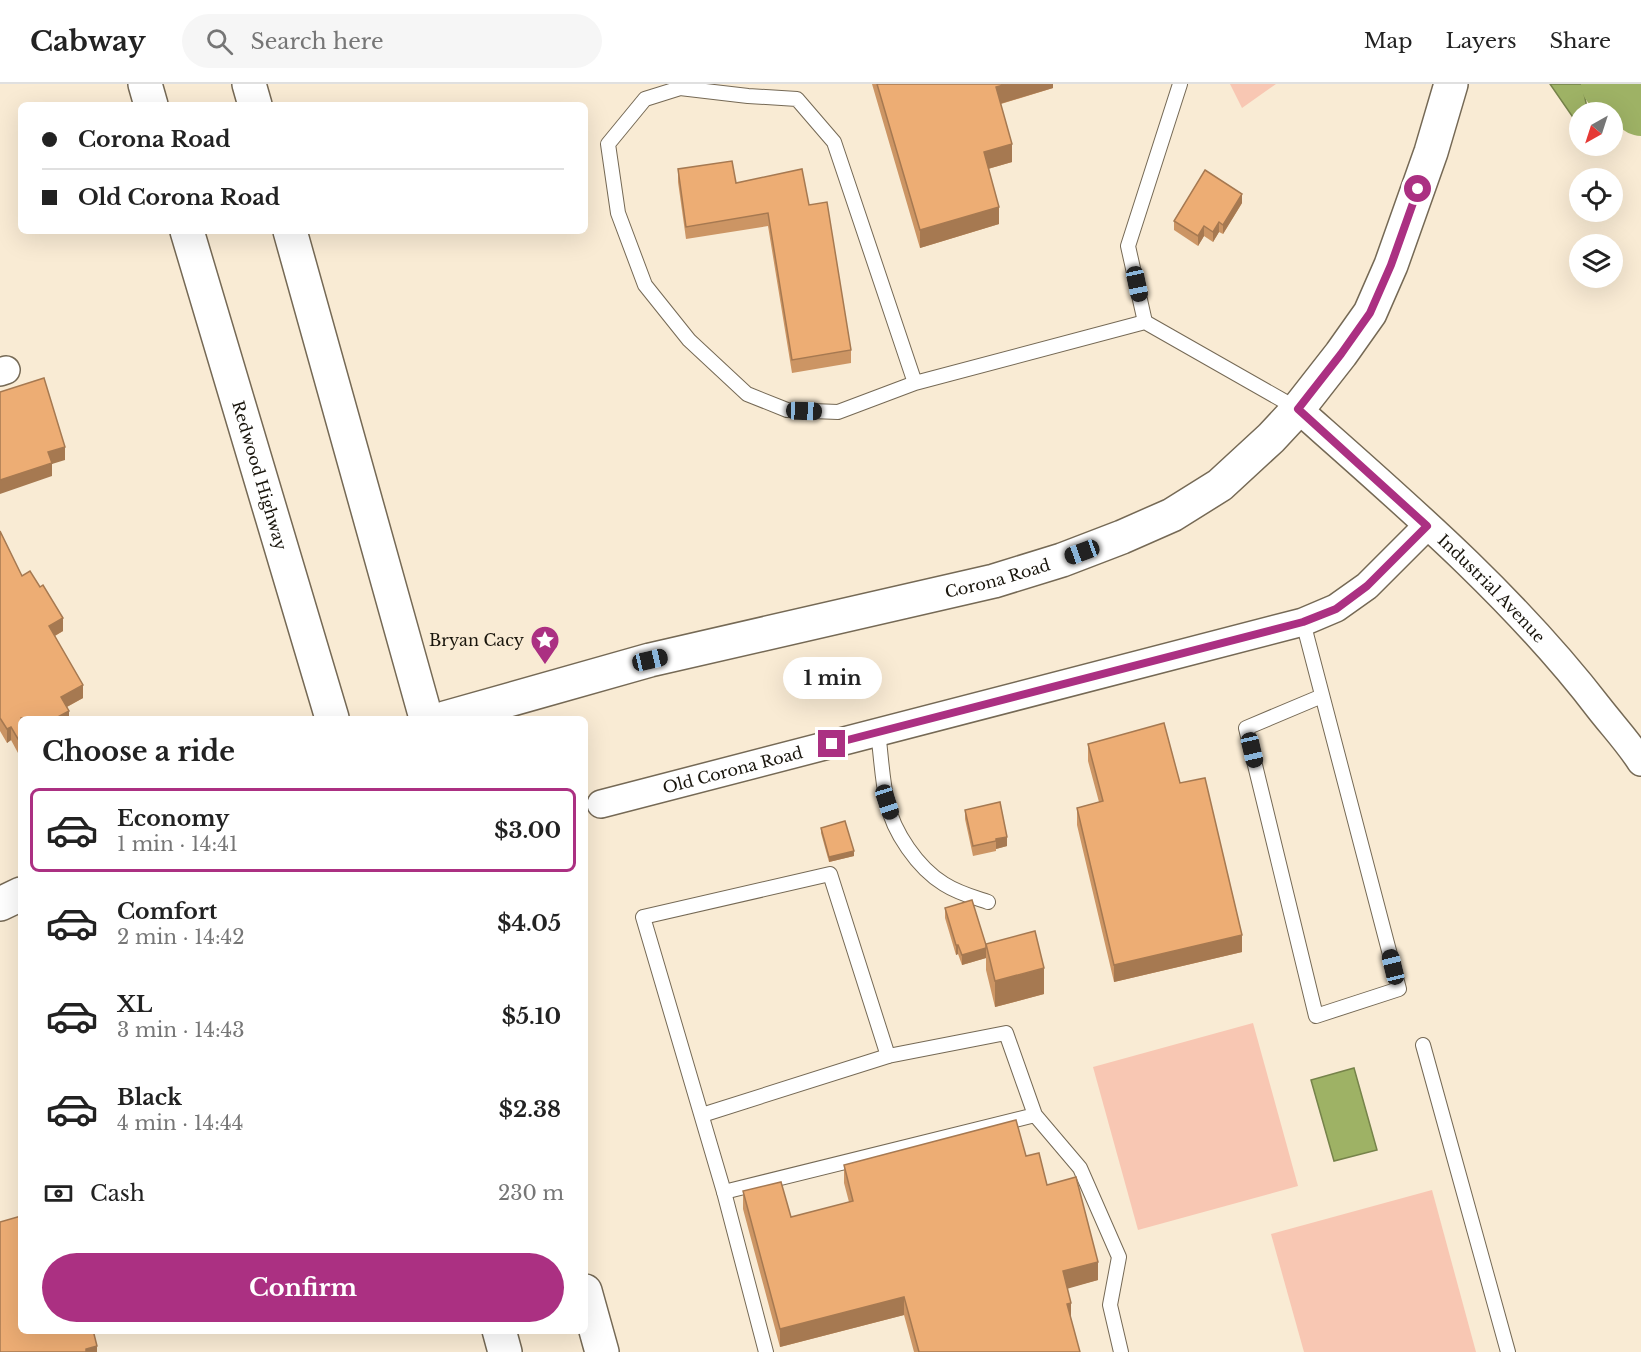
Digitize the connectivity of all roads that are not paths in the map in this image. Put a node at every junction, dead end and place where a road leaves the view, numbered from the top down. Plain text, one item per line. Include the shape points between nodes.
1 (145, 84) edge
2 (249, 84) edge
3 (1180, 84) edge
4 (1451, 84) edge
5 (150, 102) edge
6 (254, 102) edge
7 (188, 234) edge
8 (291, 234) edge
9 (1145, 322) junction
10 (915, 383) junction
11 (1298, 409) junction
12 (1427, 526) junction
13 (1303, 622) junction
14 (1322, 696) junction
15 (331, 716) edge
16 (425, 716) edge
17 (453, 716) edge
18 (878, 732) junction
19 (1641, 762) edge
20 (601, 804) dead end
21 (18, 895) edge
22 (988, 902) dead end
23 (0, 904) edge
24 (1423, 1045) dead end
25 (888, 1056) junction
26 (702, 1115) junction
27 (1035, 1115) junction
28 (724, 1192) junction
29 (588, 1302) edge
30 (500, 1334) edge
31 (505, 1352) edge
32 (602, 1352) edge
33 (766, 1352) edge
34 (1121, 1352) edge
35 (1508, 1352) edge

1 - 5 main road
2 - 6 main road
3 - 9 lane via 1128,246
4 - 11 main road, Corona Road via 1431,152 1370,313
7 - 15 main road, Redwood Highway
8 - 16 main road
9 - 10 lane
9 - 11 lane
10 - 10 lane via 834,142 797,99 680,88 645,99 608,144 618,213 645,285 689,340 747,394 787,410 838,412
11 - 12 street, Industrial Avenue
11 - 17 main road, Corona Road via 1220,485 1172,514 1062,560 994,581 650,660
12 - 13 street, Old Corona Road via 1367,586 1336,609
12 - 19 street, Industrial Avenue via 1509,604 1578,681
13 - 14 lane
13 - 18 street, Old Corona Road
14 - 14 lane via 1399,989 1316,1016 1246,728
18 - 20 street, Old Corona Road
18 - 22 lane via 887,802 896,829 914,857 942,883
21 - 23 main road
24 - 35 lane
25 - 26 lane
25 - 26 lane via 830,874 643,917
25 - 27 lane via 1006,1033
26 - 28 lane
27 - 28 lane
27 - 34 lane via 1080,1168 1119,1257 1110,1305
28 - 33 lane
29 - 32 main road
30 - 31 main road

